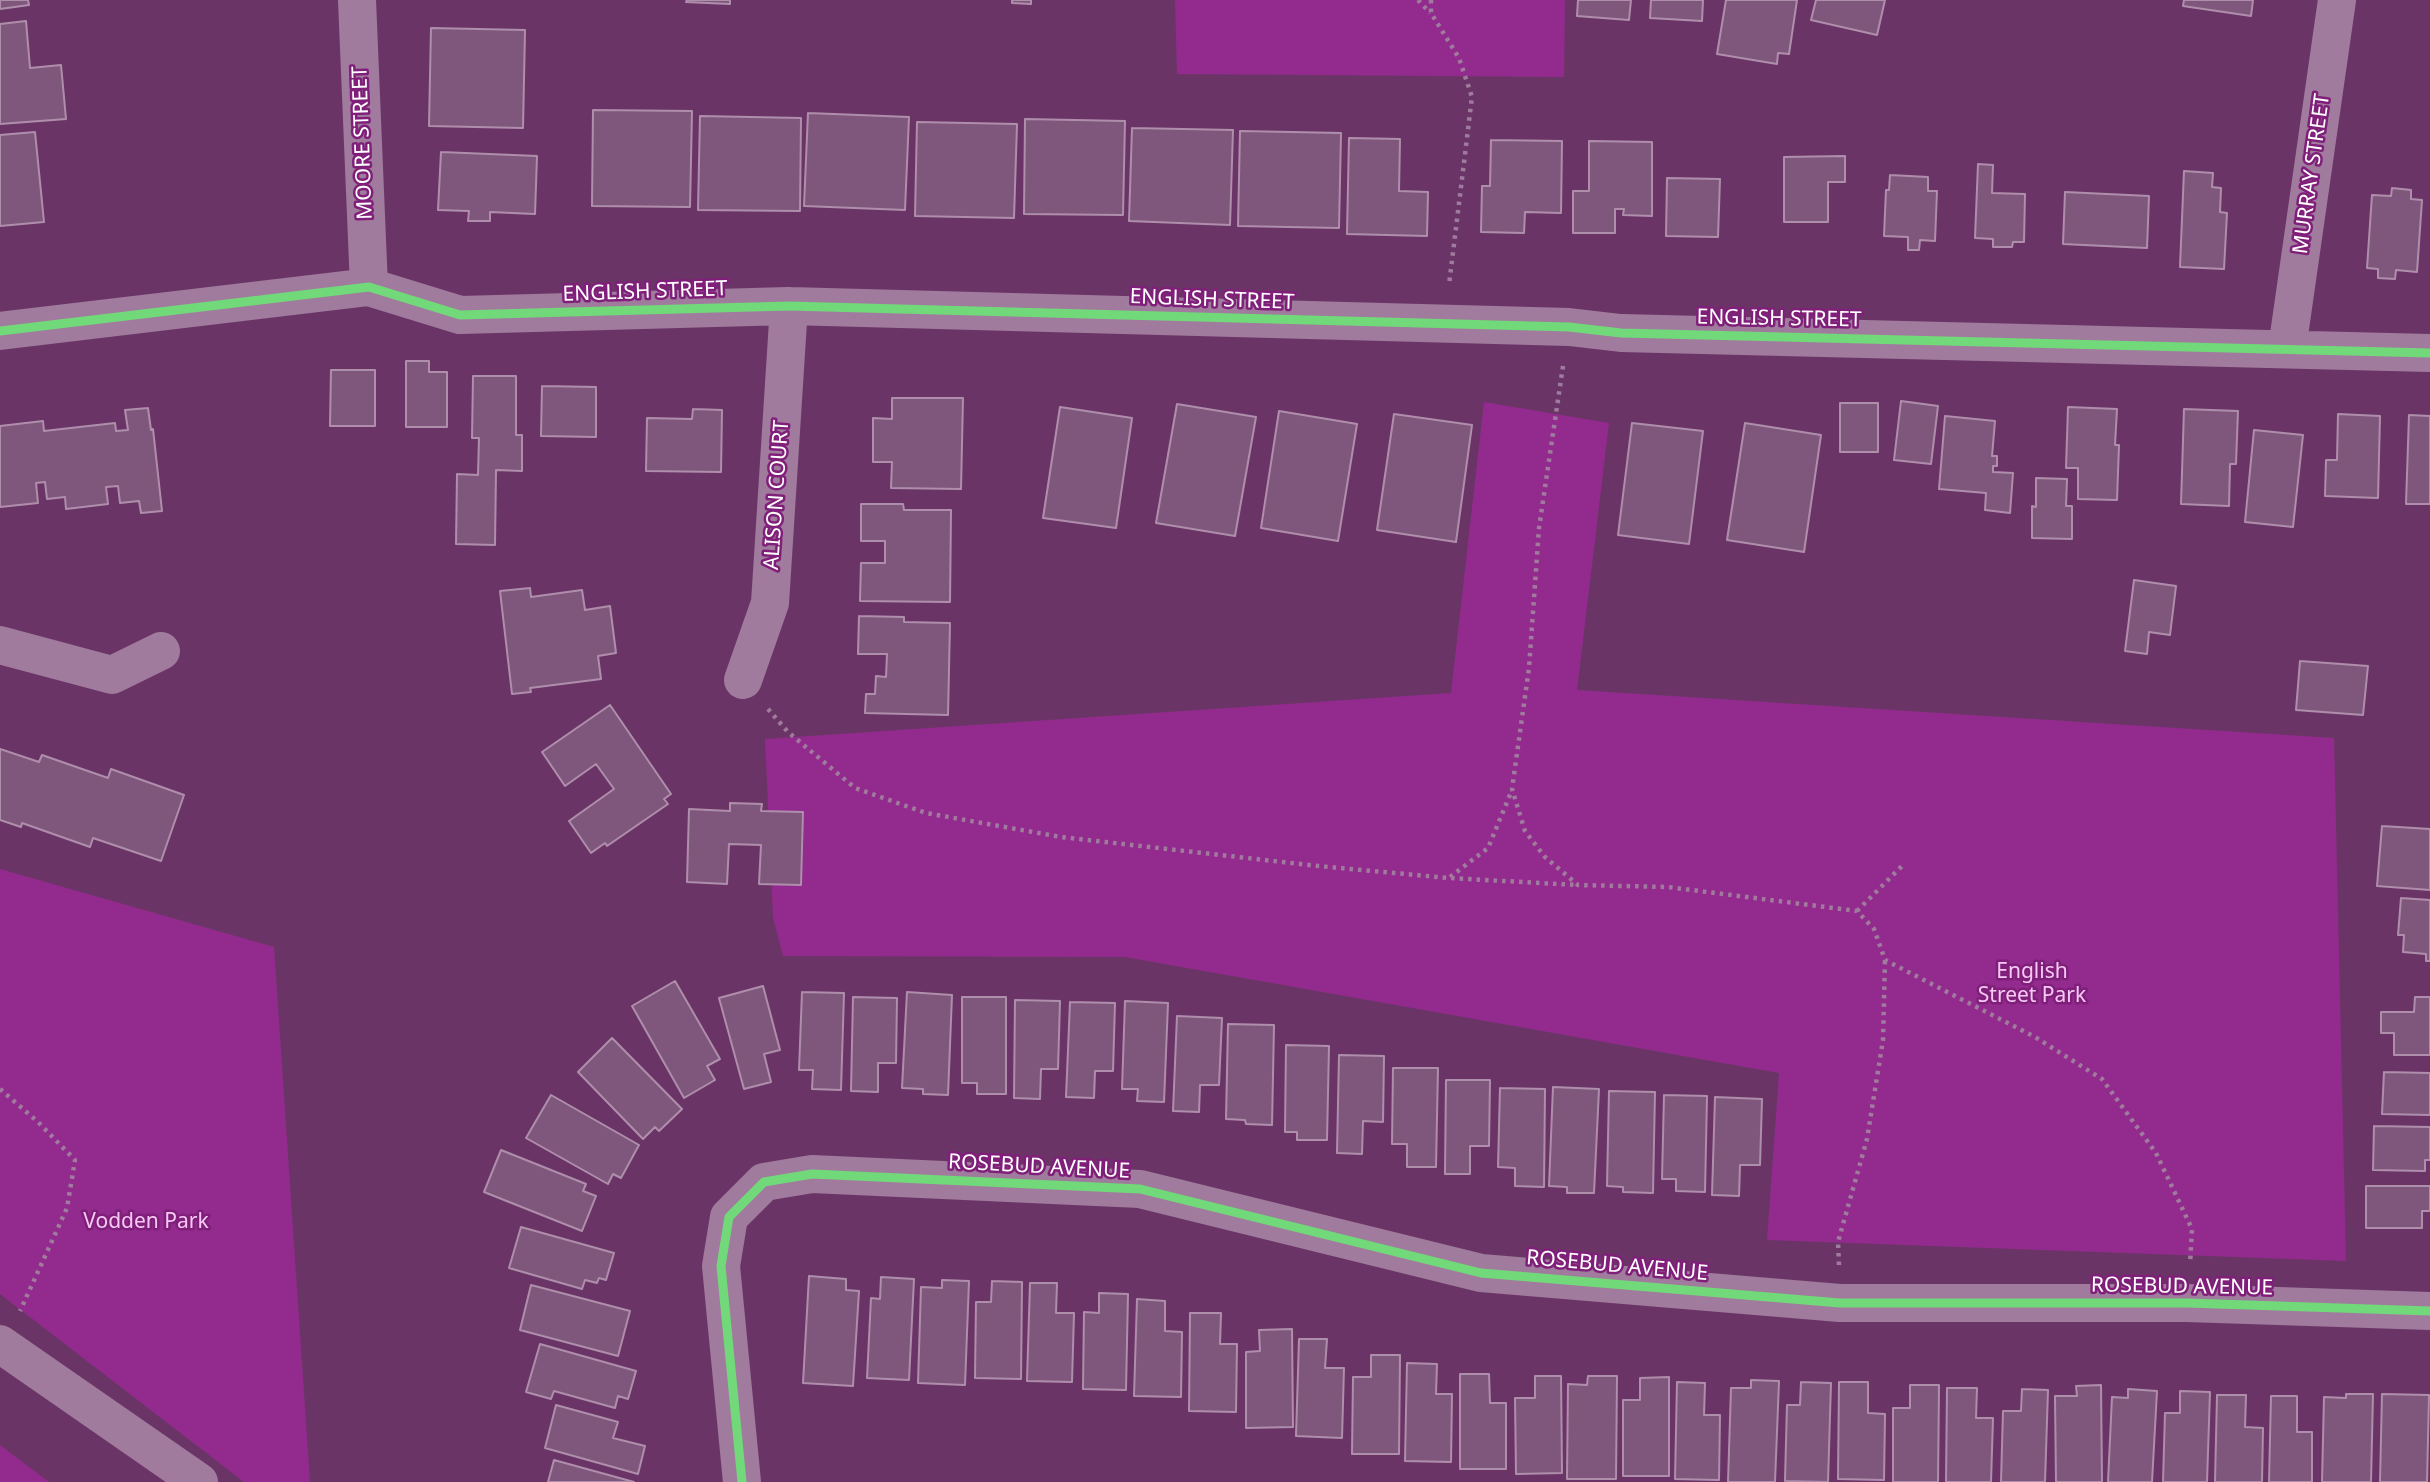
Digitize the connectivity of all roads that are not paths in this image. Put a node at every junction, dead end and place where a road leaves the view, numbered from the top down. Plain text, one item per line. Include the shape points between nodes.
1 (357, 0) edge
2 (2337, 0) edge
3 (369, 287) junction
4 (789, 306) junction
5 (0, 331) edge
6 (2287, 349) junction
7 (2430, 353) edge
8 (0, 645) edge
9 (161, 651) dead end
10 (743, 680) road end
11 (2430, 1311) edge
12 (2, 1345) edge
13 (199, 1482) edge
14 (742, 1482) edge

1 - 3 street, MOORE STREET
2 - 6 street, MURRAY STREET
3 - 4 street, ENGLISH STREET via 460,315
3 - 5 street, ENGLISH STREET
4 - 6 street, ENGLISH STREET
4 - 10 street, ALISON COURT via 770,603
6 - 7 street, ENGLISH STREET
8 - 9 street via 112,675
11 - 14 street, ROSEBUD AVENUE via 2187,1303 1840,1303 1481,1273 1140,1189 812,1174 764,1182 729,1217 721,1266
12 - 13 street

